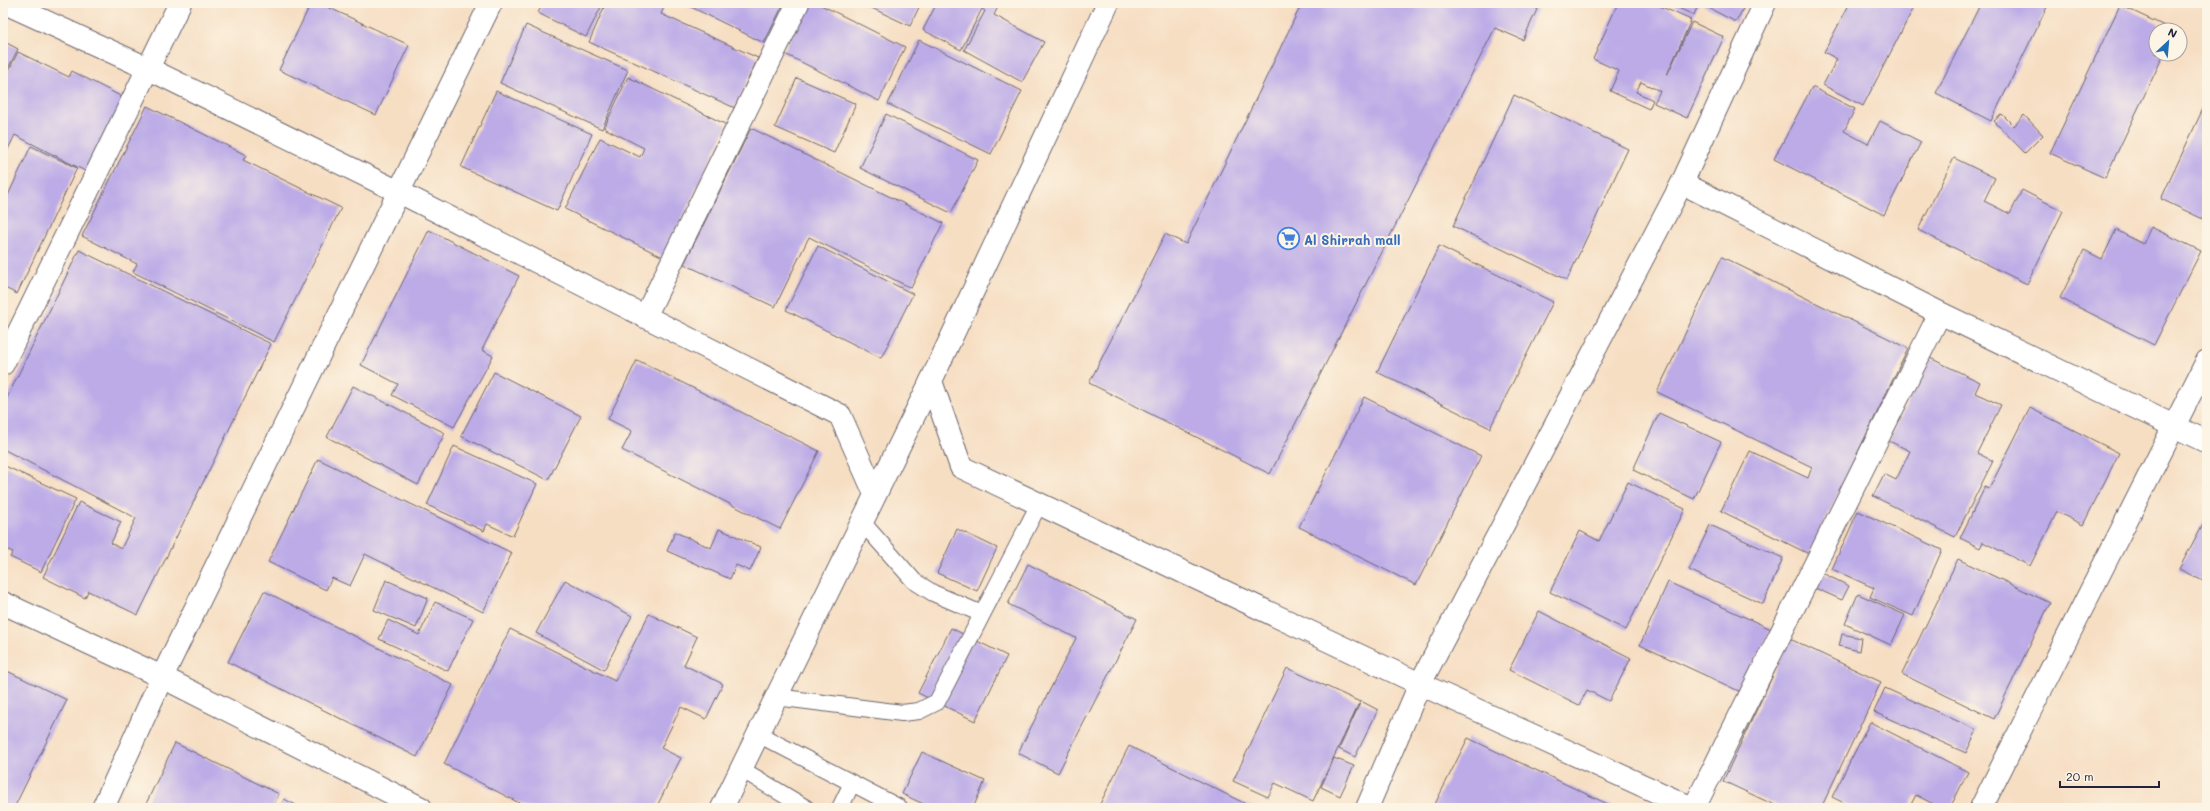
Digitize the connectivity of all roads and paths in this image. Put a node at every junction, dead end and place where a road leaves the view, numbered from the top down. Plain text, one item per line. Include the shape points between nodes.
1 (5, 3) edge
2 (180, 3) edge
3 (490, 3) edge
4 (798, 3) edge
5 (1108, 3) edge
6 (1765, 3) edge
7 (147, 68) junction
8 (1682, 183) junction
9 (399, 192) junction
10 (1940, 313) junction
11 (645, 316) junction
12 (2207, 361) edge
13 (3, 364) edge
14 (931, 381) junction
15 (2175, 427) junction
16 (2207, 442) edge
17 (875, 494) junction
18 (1039, 504) junction
19 (862, 522) junction
20 (3, 603) edge
21 (982, 614) junction
22 (162, 678) junction
23 (1420, 684) junction
24 (776, 696) junction
25 (758, 734) junction
26 (741, 769) junction
27 (852, 783) junction
28 (103, 808) edge
29 (421, 808) edge
30 (722, 808) edge
31 (806, 808) edge
32 (840, 808) edge
33 (900, 808) edge
34 (1367, 808) edge
35 (1693, 808) edge
36 (1981, 808) edge

1 - 7 street
2 - 7 street
3 - 9 street
4 - 11 street
5 - 14 street
6 - 8 street
7 - 9 street
7 - 13 street
8 - 10 street
8 - 23 street
9 - 11 street
9 - 22 street
10 - 15 street
10 - 35 street
11 - 17 street via 840,416
12 - 15 street
14 - 17 street
14 - 18 street via 961,467
15 - 16 street
15 - 36 street
17 - 19 street
18 - 21 lane
18 - 23 street
19 - 21 lane via 914,581 932,593
19 - 24 street
20 - 22 street
21 - 24 lane via 937,702 920,711 902,713
22 - 28 street
22 - 29 street
23 - 34 street
23 - 35 street
24 - 25 street
25 - 26 street
25 - 27 lane
26 - 30 street
26 - 31 lane
27 - 32 lane
27 - 33 lane

